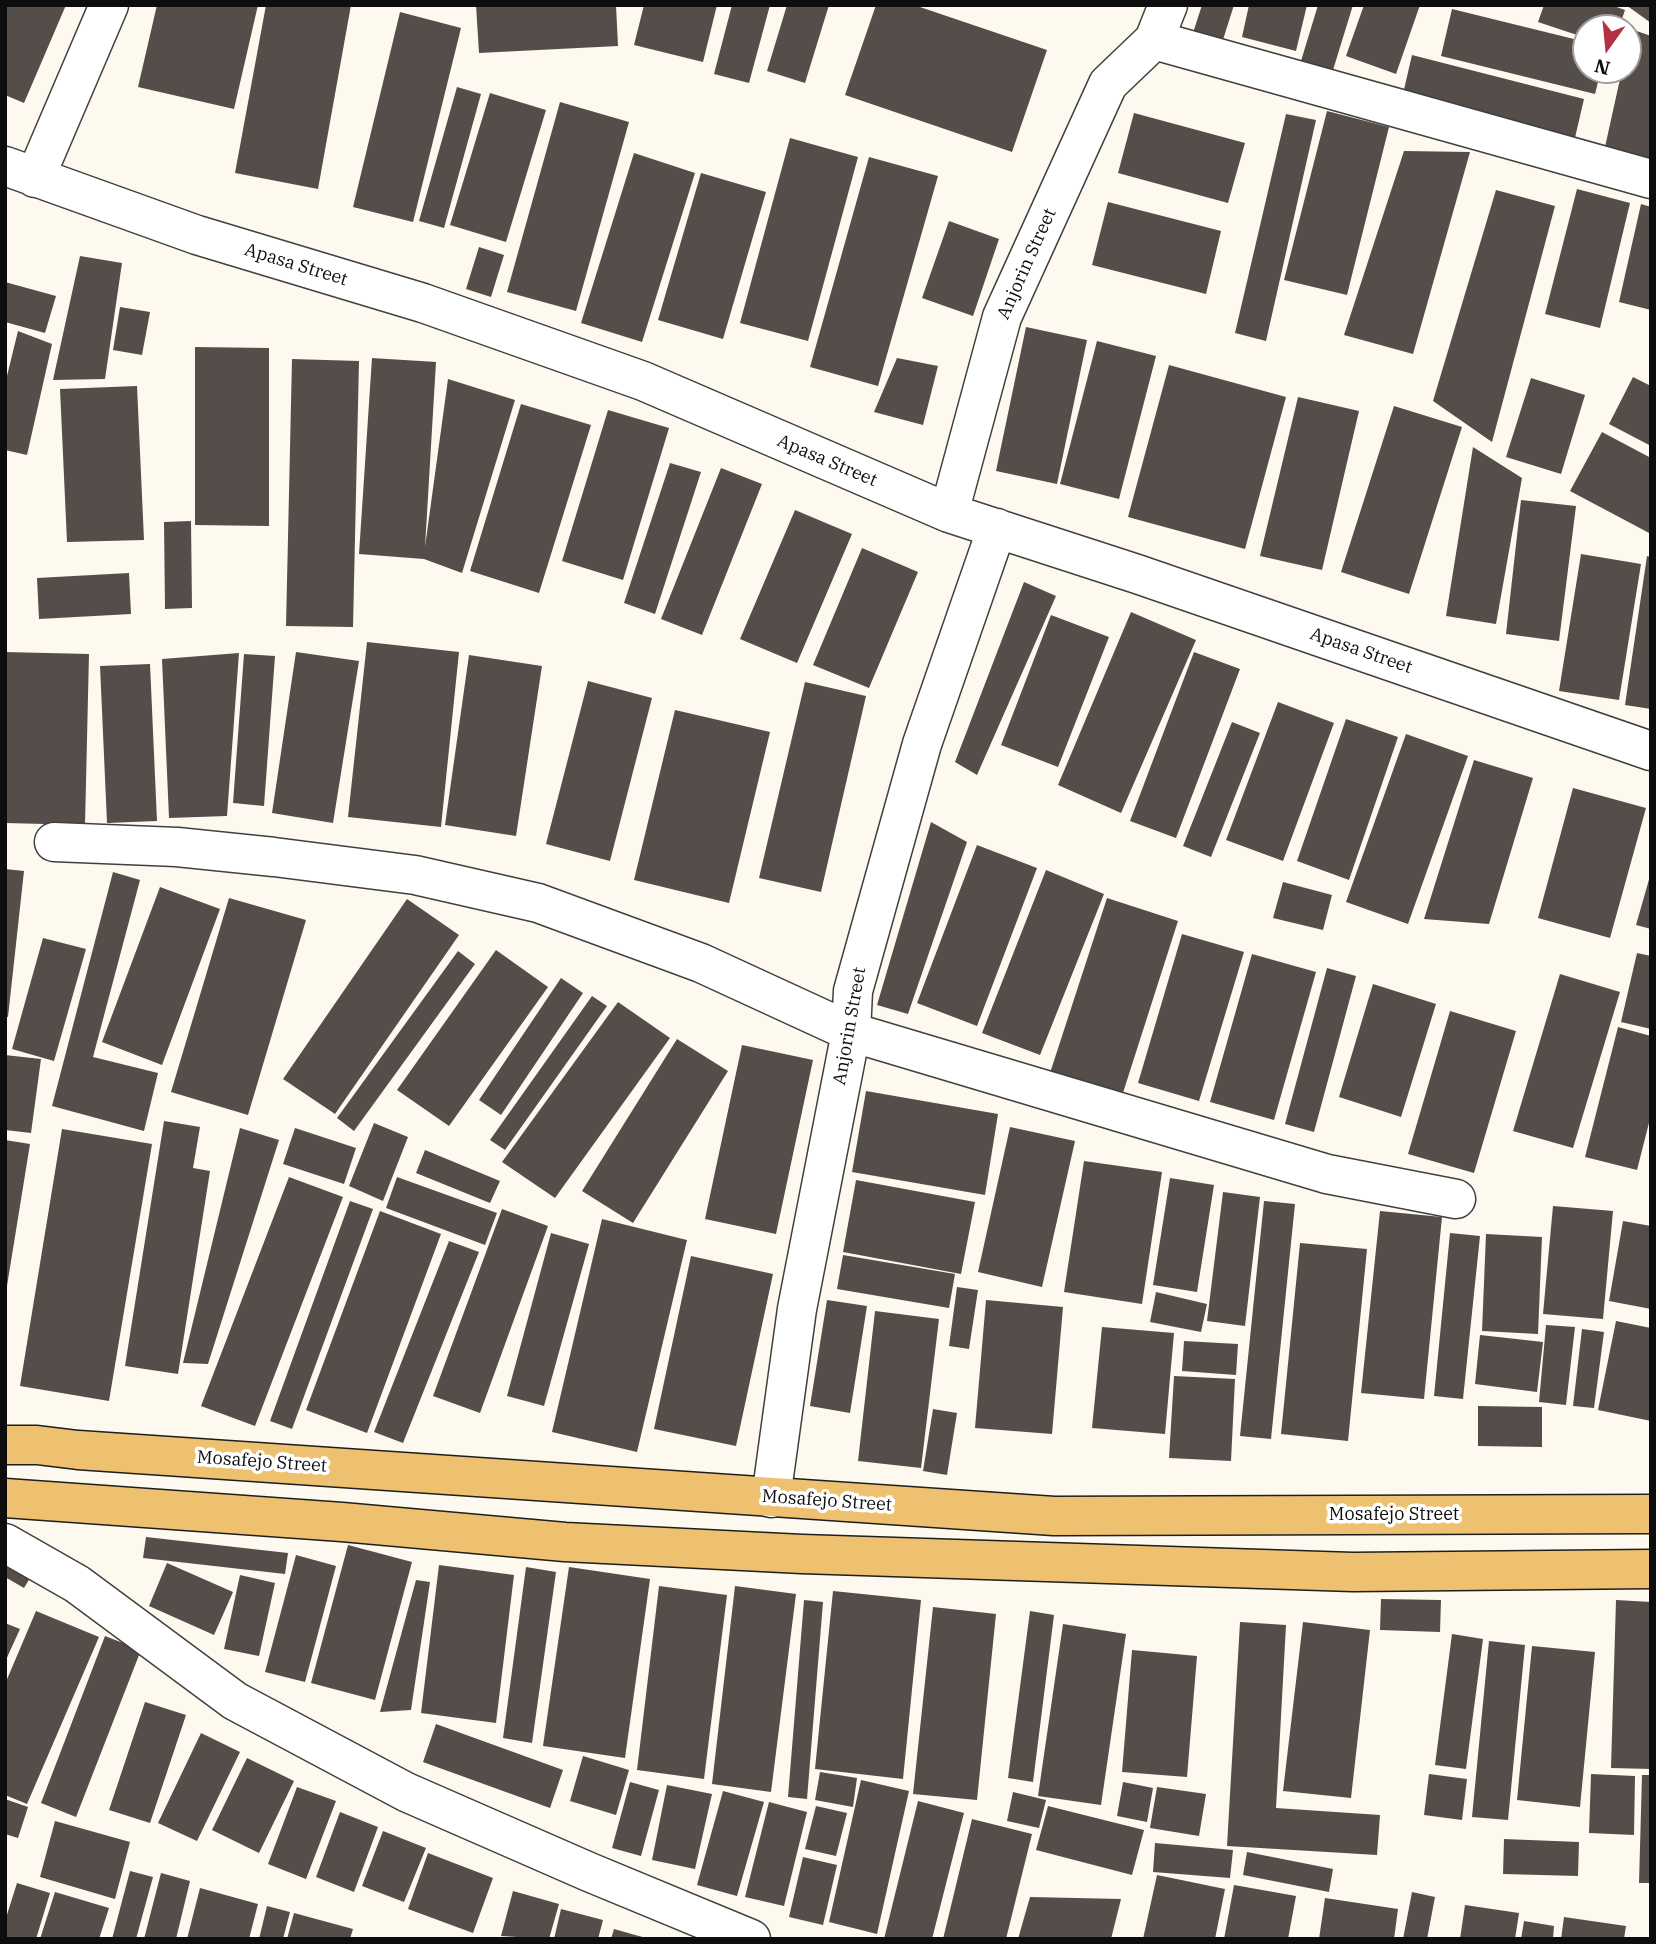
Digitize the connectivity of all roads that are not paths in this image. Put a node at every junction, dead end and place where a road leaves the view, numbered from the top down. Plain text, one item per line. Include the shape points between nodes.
1 (110, 5) edge
2 (1168, 5) edge
3 (1154, 40) junction
4 (20, 172) edge
5 (1651, 179) edge
6 (949, 513) junction
7 (997, 528) junction
8 (1651, 751) edge
9 (54, 842) dead end
10 (851, 1032) junction
11 (1456, 1199) dead end
12 (5, 1445) edge
13 (559, 1483) junction
14 (5, 1498) edge
15 (771, 1498) junction
16 (1651, 1514) edge
17 (565, 1542) junction
18 (5, 1543) edge
19 (1651, 1569) edge
20 (751, 1939) edge

1 - 4 street
2 - 3 street
3 - 5 street
3 - 6 street, Anjorin Street via 1108,84 1002,317
4 - 6 street, Apasa Street via 197,235 423,303 643,382
6 - 7 street, Apasa Street
7 - 8 street, Apasa Street
7 - 10 street, Anjorin Street via 897,826 853,991
9 - 10 street via 274,857 415,875 526,901 701,963
10 - 11 street via 1327,1174
10 - 15 street, Anjorin Street via 797,1309
12 - 13 main road, Mosafejo Street
13 - 15 main road, Mosafejo Street
13 - 17 main road
14 - 17 main road
15 - 16 main road, Mosafejo Street via 1054,1516
17 - 19 main road via 1353,1572
18 - 20 street via 78,1584 235,1702 406,1792

